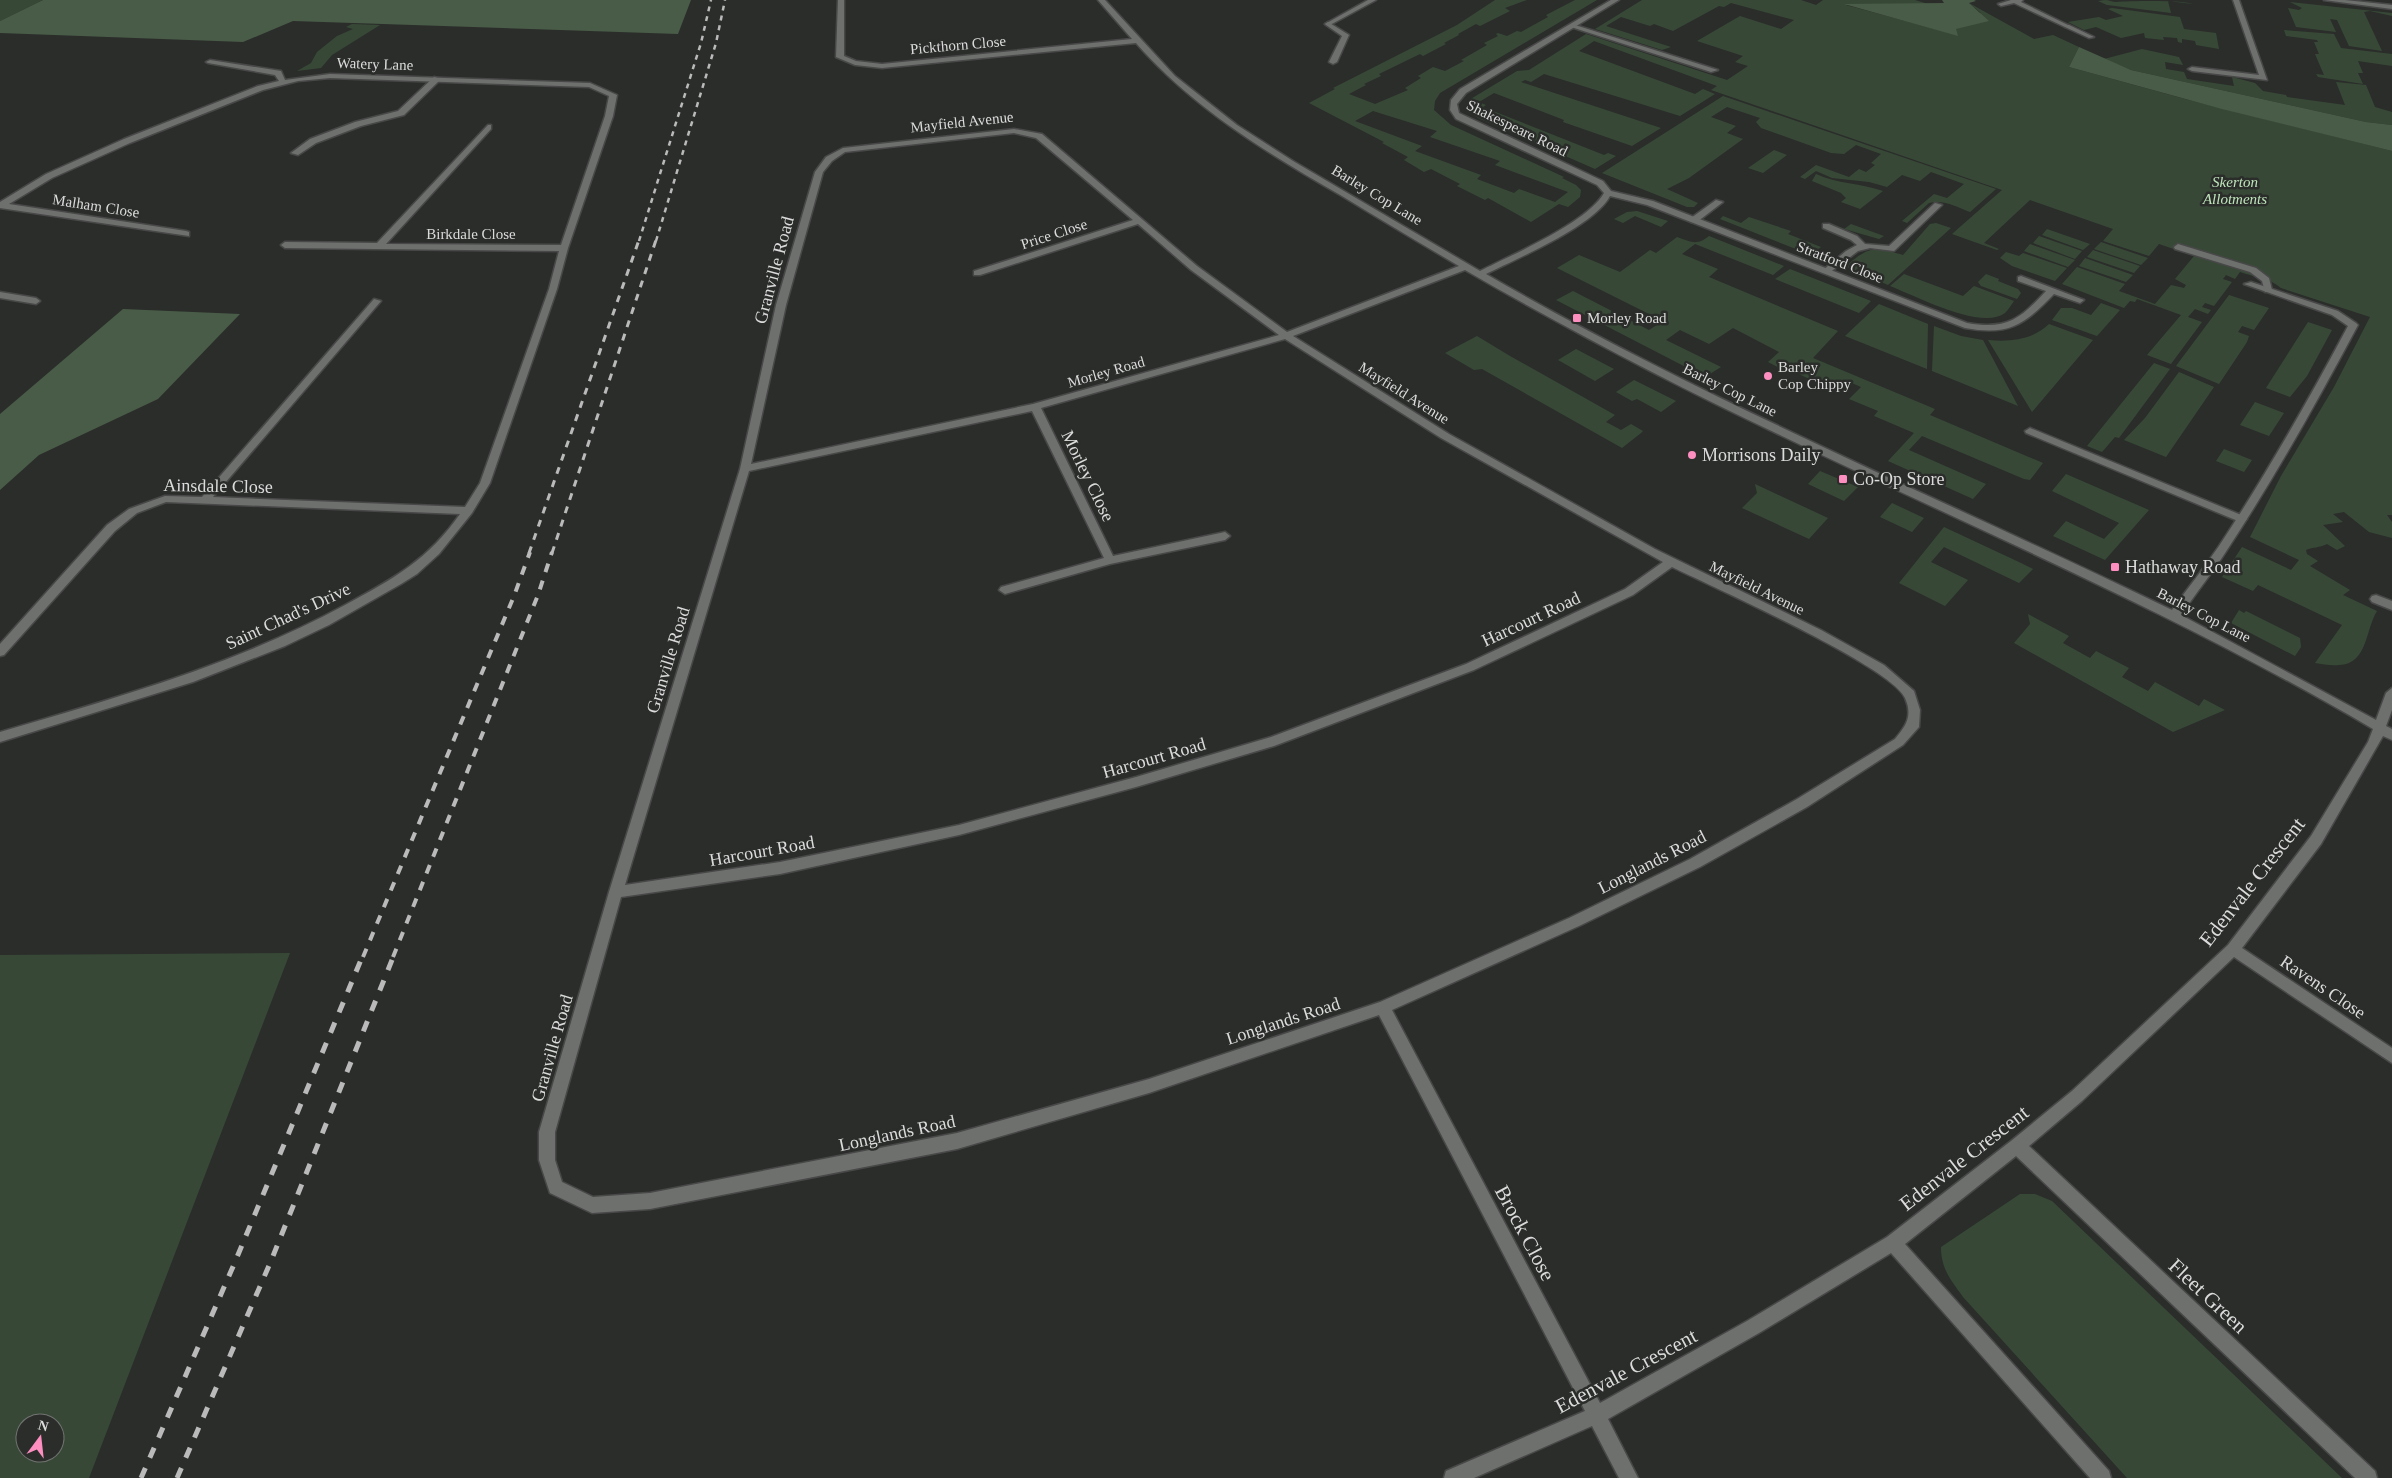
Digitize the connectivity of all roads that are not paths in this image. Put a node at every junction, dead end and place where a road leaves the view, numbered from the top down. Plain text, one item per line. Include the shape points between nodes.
1 (841, 0) edge
2 (1101, 0) edge
3 (1373, 0) edge
4 (1616, 0) edge
5 (2236, 0) edge
6 (2327, 0) edge
7 (2017, 1) edge
8 (2001, 4) dead end
9 (2392, 7) edge
10 (1573, 26) junction
11 (2091, 37) dead end
12 (1137, 41) junction
13 (210, 62) dead end
14 (1333, 62) dead end
15 (2192, 69) dead end
16 (1714, 70) dead end
17 (436, 79) junction
18 (283, 82) junction
19 (488, 127) dead end
20 (883, 146) joint
21 (295, 153) dead end
22 (1608, 193) junction
23 (1719, 202) dead end
24 (1938, 205) dead end
25 (1, 206) edge
26 (1694, 220) junction
27 (1140, 221) junction
28 (1826, 226) dead end
29 (186, 234) dead end
30 (1861, 244) junction
31 (285, 245) dead end
32 (378, 247) junction
33 (2178, 247) dead end
34 (564, 248) junction
35 (1465, 267) junction
36 (1826, 271) junction
37 (977, 273) dead end
38 (1478, 275) junction
39 (2021, 279) dead end
40 (2248, 284) dead end
41 (2052, 290) junction
42 (2268, 290) junction
43 (4, 295) edge
44 (2080, 300) dead end
45 (36, 301) dead end
46 (377, 301) dead end
47 (0, 302) edge
48 (1286, 336) junction
49 (1035, 407) junction
50 (2030, 431) dead end
51 (744, 469) junction
52 (204, 501) junction
53 (468, 511) junction
54 (2242, 518) junction
55 (1225, 536) dead end
56 (1110, 560) junction
57 (1671, 562) junction
58 (1005, 590) dead end
59 (2376, 598) dead end
60 (2392, 606) edge
61 (2174, 616) junction
62 (0, 652) edge
63 (2392, 693) edge
64 (1914, 710) joint
65 (2386, 731) edge
66 (0, 737) edge
67 (616, 892) junction
68 (2233, 949) junction
69 (1384, 1007) junction
70 (2392, 1056) edge
71 (2017, 1146) junction
72 (592, 1205) joint
73 (1893, 1243) junction
74 (1596, 1416) junction
75 (1453, 1478) edge
76 (1629, 1478) edge
77 (2102, 1478) edge
78 (2368, 1478) edge

1 - 12 street, Pickthorn Close via 840,57 855,63 882,66
2 - 12 street, Barley Cop Lane
3 - 14 street via 1328,24 1346,35
4 - 10 street, Shakespeare Road
5 - 15 street via 2264,78
6 - 9 street
7 - 8 street
7 - 11 street
10 - 16 street
10 - 22 street, Shakespeare Road via 1463,91 1452,106 1453,112 1600,183
12 - 35 street, Barley Cop Lane via 1172,78 1211,109
13 - 18 street via 278,73
17 - 18 street, Watery Lane via 330,76
17 - 21 street via 400,114 358,124 313,141
17 - 34 street, Watery Lane via 590,85 613,95 609,116
18 - 25 street, Watery Lane via 127,141 49,176
19 - 32 street, Birkdale Close
20 - 27 street, Mayfield Avenue via 1027,132 1039,136
20 - 51 street, Granville Road via 842,150 819,172 781,305
22 - 26 street, Stratford Close via 1650,203
22 - 38 street via 1600,205 1565,229
23 - 26 street
24 - 30 street via 1891,249
25 - 29 street, Malham Close
26 - 36 street, Stratford Close
27 - 37 street, Price Close
27 - 48 street, Mayfield Avenue via 1194,268
28 - 30 street
30 - 36 street
31 - 32 street, Birkdale Close
32 - 34 street, Birkdale Close
33 - 42 street via 2253,270 2266,280
34 - 53 street, Saint Chad's Drive via 553,289 485,483
35 - 38 street, Barley Cop Lane
35 - 48 street, Morley Road
36 - 41 street, Stratford Close via 1965,325 1992,330 2021,321
38 - 61 street, Barley Cop Lane via 1586,335 1718,402
39 - 41 street
40 - 42 street
41 - 44 street
42 - 54 street via 2336,313 2353,325 2304,418
43 - 45 street
43 - 47 street
46 - 52 street
48 - 49 street, Morley Road
48 - 57 street, Mayfield Avenue via 1445,436
49 - 51 street, Morley Road
49 - 56 street, Morley Close
50 - 54 street
51 - 67 street, Granville Road
52 - 53 street, Ainsdale Close
52 - 62 street, Ainsdale Close via 165,499 133,511 111,528
53 - 66 street, Saint Chad's Drive via 449,537 413,571 333,618 251,655 138,695
54 - 61 street
55 - 56 street
56 - 58 street
57 - 64 street, Mayfield Avenue via 1817,633 1880,668 1910,694
57 - 67 street, Harcourt Road via 1629,592 1470,667 1274,741 959,830 780,868
59 - 60 street
61 - 65 street, Barley Cop Lane
63 - 65 street, Edenvale Crescent
64 - 69 street, Longlands Road via 1913,727 1899,742 1802,803 1695,863 1574,922
65 - 68 street, Edenvale Crescent via 2374,743 2316,840
67 - 72 street, Granville Road via 546,1132 547,1160 556,1187
68 - 70 street, Ravens Close
68 - 71 street, Edenvale Crescent via 2077,1096
69 - 72 street, Longlands Road via 1149,1086 957,1141 650,1201
69 - 74 street, Brock Close
71 - 73 street, Edenvale Crescent
71 - 78 street, Fleet Green
73 - 74 street, Edenvale Crescent via 1754,1327
73 - 77 street
74 - 75 street, Edenvale Crescent
74 - 76 street, Brock Close

